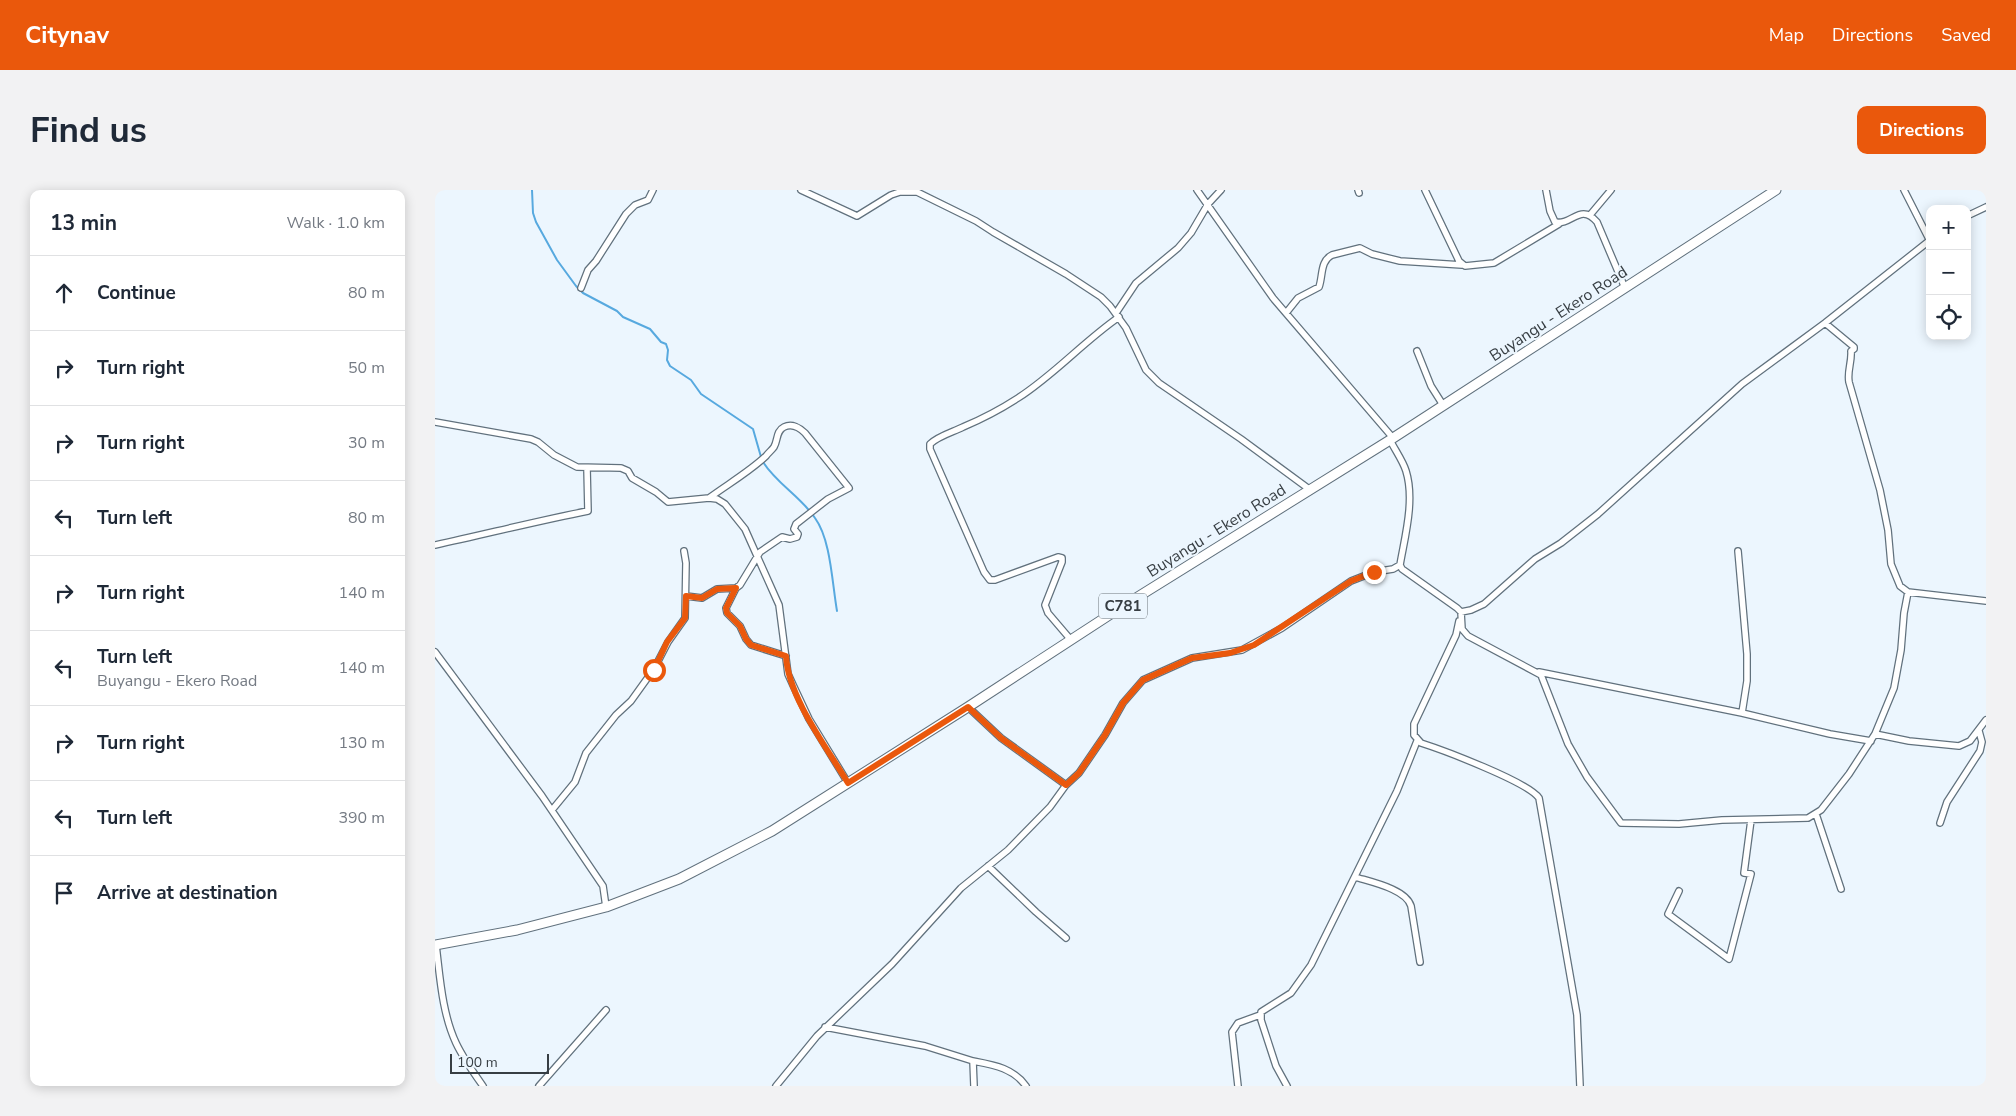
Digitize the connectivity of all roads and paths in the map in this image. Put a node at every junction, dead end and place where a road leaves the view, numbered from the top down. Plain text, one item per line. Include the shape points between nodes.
1 (653, 190) edge
2 (801, 190) edge
3 (1197, 190) edge
4 (1221, 190) edge
5 (1425, 190) edge
6 (1546, 190) edge
7 (1611, 190) edge
8 (1776, 190) edge
9 (1904, 190) edge
10 (906, 191) edge
11 (1208, 204) junction
12 (1986, 208) edge
13 (1971, 214) edge
14 (1590, 216) junction
15 (1559, 224) junction
16 (1926, 235) edge
17 (1926, 243) edge
18 (1461, 265) junction
19 (581, 288) dead end
20 (1625, 288) junction
21 (1286, 313) junction
22 (1117, 315) junction
23 (1825, 323) junction
24 (1417, 351) dead end
25 (1443, 405) junction
26 (435, 422) edge
27 (1391, 439) junction
28 (587, 468) junction
29 (1309, 489) junction
30 (709, 498) junction
31 (435, 545) edge
32 (684, 551) dead end
33 (1739, 551) dead end
34 (757, 556) junction
35 (1401, 565) junction
36 (736, 588) junction
37 (1908, 592) junction
38 (686, 596) junction
39 (1986, 601) edge
40 (1461, 612) junction
41 (1071, 640) junction
42 (435, 652) edge
43 (786, 656) junction
44 (1539, 672) junction
45 (968, 707) junction
46 (1742, 712) junction
47 (1986, 720) edge
48 (1979, 731) junction
49 (1875, 734) junction
50 (1417, 740) junction
51 (1871, 741) junction
52 (848, 783) junction
53 (1066, 785) junction
54 (552, 810) junction
55 (1816, 814) junction
56 (1751, 820) junction
57 (1941, 823) dead end
58 (988, 866) junction
59 (1355, 876) junction
60 (1841, 890) dead end
61 (1679, 891) dead end
62 (606, 907) junction
63 (1066, 938) dead end
64 (436, 945) edge
65 (1420, 962) dead end
66 (605, 1010) dead end
67 (1260, 1015) junction
68 (825, 1027) junction
69 (973, 1061) junction
70 (483, 1086) edge
71 (539, 1086) edge
72 (776, 1086) edge
73 (974, 1086) edge
74 (1026, 1086) edge
75 (1238, 1086) edge
76 (1287, 1086) edge
77 (1580, 1086) edge

1 - 19 street via 648,200 626,214 588,270
2 - 10 street via 857,216
3 - 11 street
4 - 11 street
5 - 18 street
6 - 15 street via 1552,219
7 - 14 street
8 - 20 main road, Buyangu - Ekero Road / C781
9 - 16 street
10 - 22 street via 921,193 976,221 1101,297
11 - 21 street
11 - 22 street via 1187,238 1136,283
12 - 13 street
14 - 15 street via 1582,214
14 - 20 street via 1599,226
15 - 18 street via 1494,263
17 - 23 street
18 - 21 street via 1400,261 1360,248 1332,255 1322,267 1319,287 1298,298
20 - 25 main road, Buyangu - Ekero Road / C781
21 - 27 street
22 - 29 street via 1146,370 1159,383
22 - 41 street via 1055,372 1016,399 930,444 949,495 989,578 995,580 1062,558 1045,605
23 - 37 street via 1854,347 1849,382 1880,490 1891,564 1900,586
23 - 40 street via 1741,384 1598,514 1535,559 1484,604
24 - 25 street via 1431,386
25 - 27 main road, Buyangu - Ekero Road / C781
26 - 28 street via 531,439 564,461
27 - 29 main road, Buyangu - Ekero Road / C781
27 - 35 street via 1409,481
28 - 30 street via 621,468 668,502
28 - 31 street via 588,511
29 - 41 main road, Buyangu - Ekero Road / C781
30 - 34 street via 723,502 739,520
30 - 34 street via 765,456 785,426 798,427 805,433 849,488 828,499 796,524 797,537 777,539
32 - 38 street
33 - 46 street via 1747,654
34 - 36 street
34 - 43 street via 779,605
35 - 40 street via 1404,572
35 - 53 street via 1351,581 1254,645 1230,653 1192,658 1143,680 1123,703 1079,773
36 - 38 street via 717,589 702,598
36 - 43 street via 726,608 746,639 751,645
37 - 39 street
37 - 49 street via 1894,688
38 - 54 street via 685,618 667,642 654,670 586,753 575,782
40 - 44 street via 1465,634
40 - 50 street via 1456,635 1414,724
41 - 45 main road, Buyangu - Ekero Road / C781
42 - 54 street
43 - 52 street via 788,674 809,720
44 - 46 street
44 - 56 street via 1568,744 1587,777 1621,823
45 - 52 main road, Buyangu - Ekero Road / C781
45 - 53 street via 1001,738
46 - 51 street
47 - 48 street
48 - 49 street via 1970,741 1959,746
48 - 57 street via 1980,751 1947,802
49 - 51 street
50 - 59 street via 1397,791
50 - 77 street via 1507,778 1534,791 1539,798 1577,1015
51 - 55 street
52 - 62 main road, Buyangu - Ekero Road / C781 via 772,831 711,864
53 - 58 street via 1008,850
54 - 62 street via 603,886
55 - 56 street via 1805,819
55 - 60 street
56 - 61 street via 1744,873 1751,874 1729,959 1668,914
58 - 63 street
58 - 68 street via 961,888 892,964
59 - 65 street via 1408,898
59 - 67 street via 1300,982 1290,994 1265,1008
62 - 64 main road, Buyangu - Ekero Road / C781 via 517,930
64 - 70 street via 443,998 453,1035
66 - 71 street
67 - 75 street via 1238,1023 1232,1032
67 - 76 street via 1276,1066
68 - 69 street via 925,1046
68 - 72 street
69 - 73 street
69 - 74 street via 1009,1070

